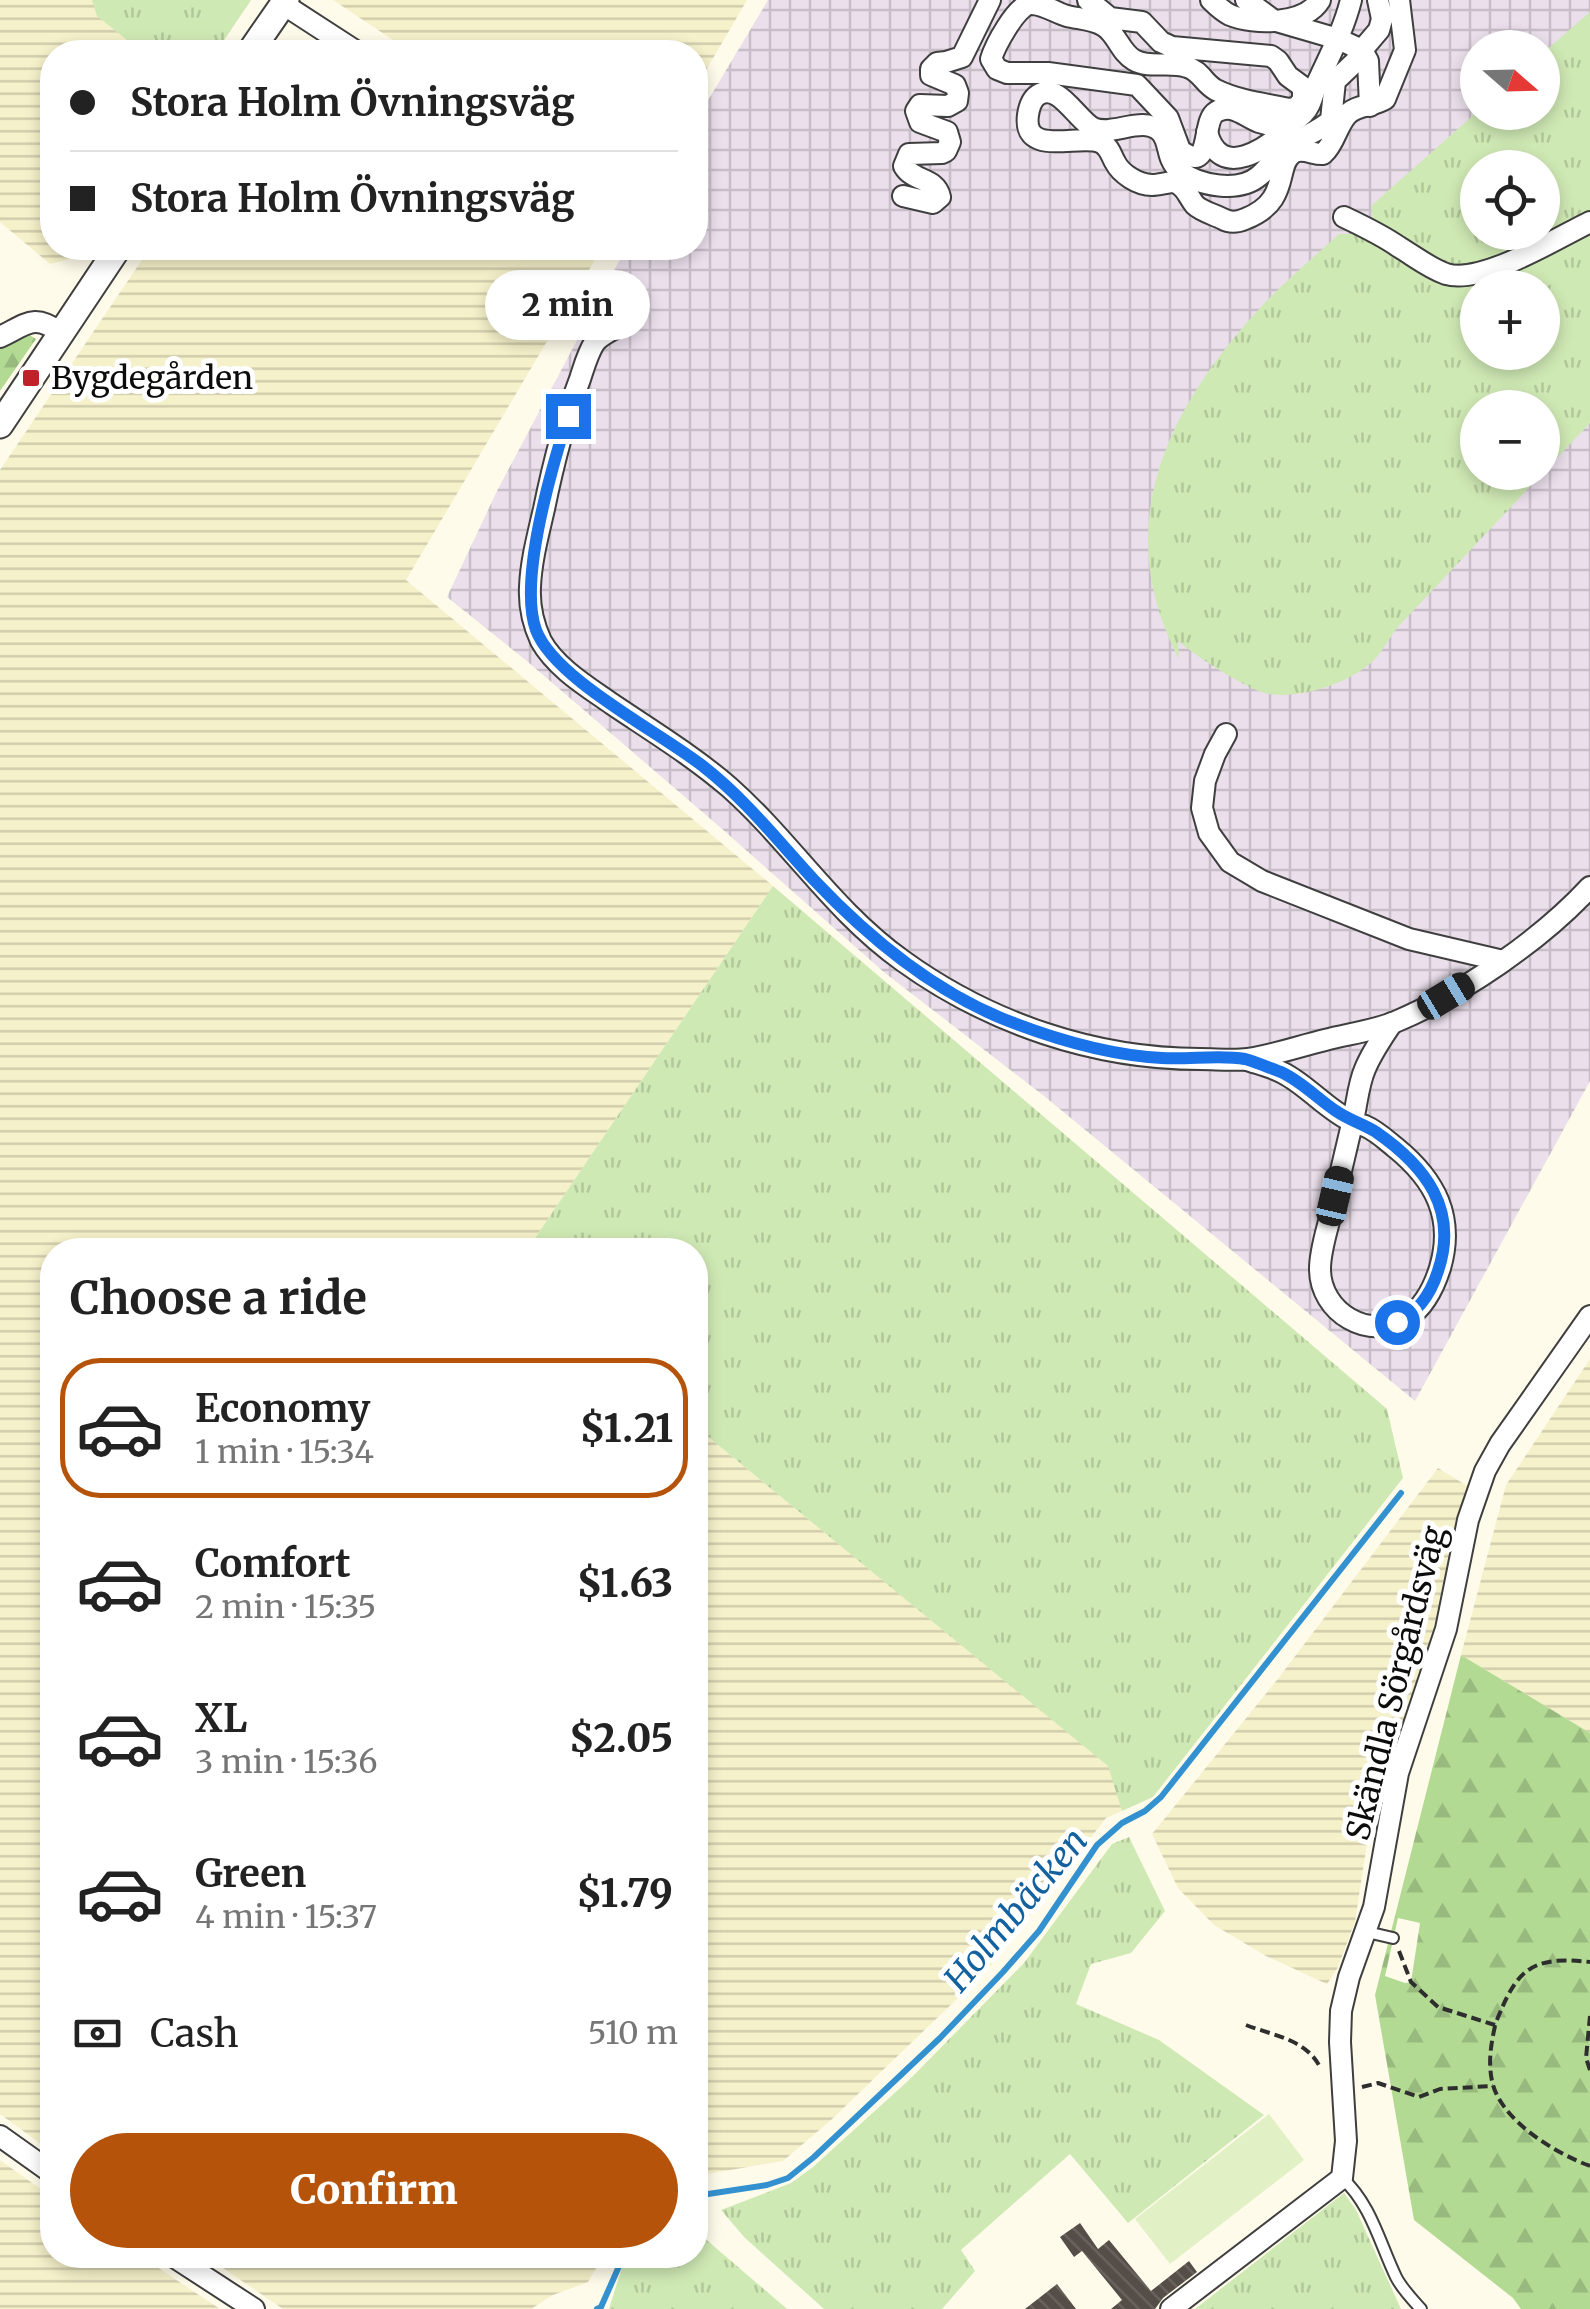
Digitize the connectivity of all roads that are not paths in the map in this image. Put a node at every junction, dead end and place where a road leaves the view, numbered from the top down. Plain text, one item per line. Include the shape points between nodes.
1 (990, 0) edge
2 (1088, 0) edge
3 (1211, 0) edge
4 (1246, 0) edge
5 (1320, 0) edge
6 (1350, 0) edge
7 (1378, 0) edge
8 (1399, 0) edge
9 (285, 2) edge
10 (1273, 20) junction
11 (1338, 39) junction
12 (258, 40) edge
13 (340, 40) edge
14 (1362, 50) junction
15 (1370, 106) junction
16 (1341, 111) junction
17 (1299, 118) junction
18 (1207, 132) junction
19 (903, 196) dead end
20 (1344, 218) dead end
21 (1590, 222) edge
22 (110, 260) edge
23 (622, 326) dead end
24 (61, 333) junction
25 (0, 337) edge
26 (0, 425) edge
27 (1226, 734) dead end
28 (1590, 887) edge
29 (1504, 961) junction
30 (1392, 1023) junction
31 (1246, 1060) junction
32 (1352, 1122) junction
33 (1590, 1316) edge
34 (1367, 1932) junction
35 (1393, 1938) road end
36 (0, 2136) edge
37 (40, 2164) edge
38 (1342, 2178) junction
39 (191, 2268) edge
40 (254, 2309) edge
41 (1171, 2309) edge
42 (1421, 2309) edge

1 - 19 street via 962,56 930,69 955,86 956,101 916,111 920,122 950,137 946,151 914,152 904,162 907,172 933,183 940,196 929,203
2 - 18 street via 1110,18 1142,22 1172,47 1271,56 1303,88 1303,100 1290,109 1228,95 1189,68 1136,61 1100,24 1035,4 1022,8 1004,32 993,64 1007,73 1138,85 1168,118 1186,155 1202,152
3 - 10 street via 1239,18
4 - 10 street
5 - 10 street via 1302,16
6 - 11 street
7 - 14 street via 1381,26
8 - 15 street via 1404,55 1385,99
9 - 12 street
9 - 13 street
10 - 11 street
11 - 14 street
11 - 17 street
14 - 15 street
14 - 16 street via 1334,84
15 - 16 street
16 - 16 street via 1327,151 1292,154 1274,199 1236,222 1200,208 1178,183 1134,180 1103,144 1048,142 1028,122 1035,98 1052,93 1093,128 1157,129 1178,169 1223,185 1256,178 1284,149
16 - 17 street via 1320,109
17 - 18 street via 1268,125 1226,108 1211,117
17 - 18 street via 1244,157 1217,152
20 - 21 street via 1432,268 1460,276 1494,269
22 - 24 street
23 - 31 street via 594,344 548,488 530,587 532,618 546,650 727,786 844,910 949,991 999,1017 1118,1052
24 - 25 street via 32,322
24 - 26 street
27 - 29 street via 1204,781 1202,808 1230,862 1409,939
28 - 29 street
29 - 30 street
30 - 31 street
30 - 32 street via 1363,1073
31 - 32 street via 1284,1074
32 - 32 street via 1376,1132 1426,1176 1444,1222 1429,1293 1410,1315 1389,1325 1349,1320 1322,1285 1322,1255
33 - 34 street, Skändla Sörgårdsväg via 1500,1444 1477,1492 1446,1630 1398,1773
34 - 35 lane
34 - 38 street, Skändla Sörgårdsväg via 1341,2011
36 - 37 street
38 - 41 street
38 - 42 lane via 1376,2229 1398,2282
39 - 40 street

